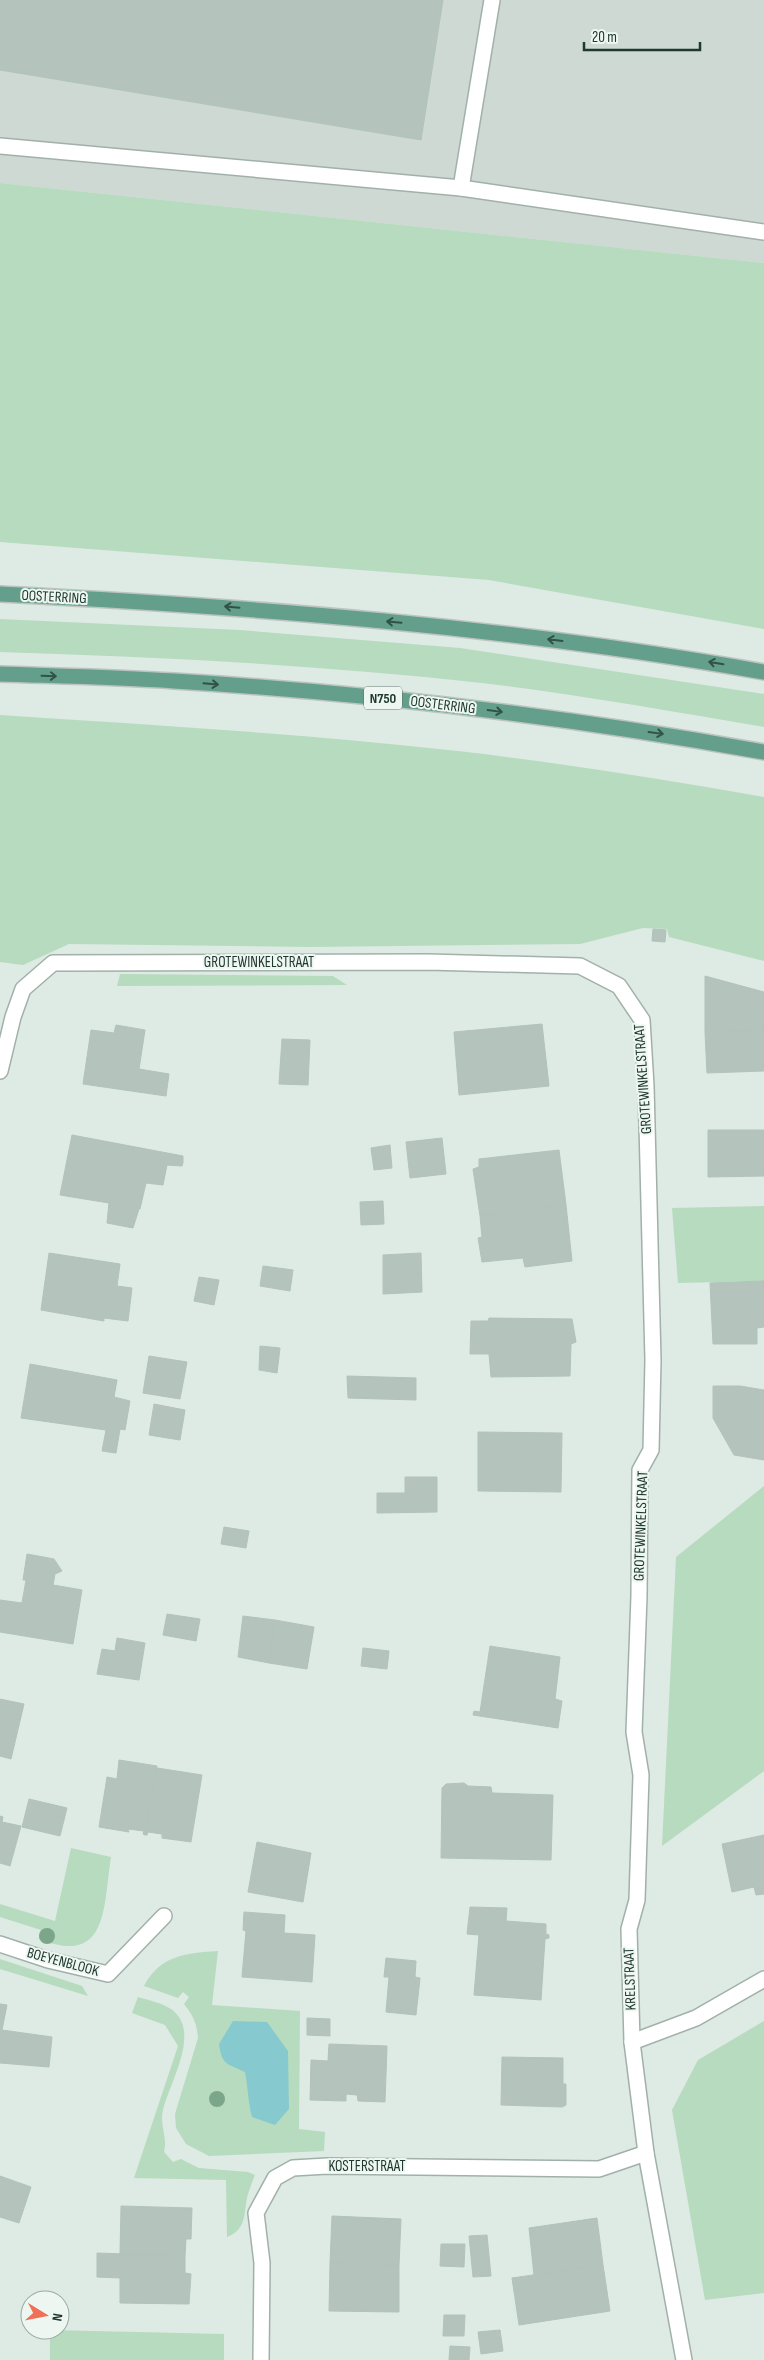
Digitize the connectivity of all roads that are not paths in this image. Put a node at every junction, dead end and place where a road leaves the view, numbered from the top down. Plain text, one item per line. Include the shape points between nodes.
1 (492, 0) edge
2 (0, 146) edge
3 (461, 188) junction
4 (764, 232) edge
5 (0, 594) edge
6 (764, 672) edge
7 (0, 674) edge
8 (764, 752) edge
9 (0, 1071) edge
10 (639, 1596) joint
11 (164, 1916) dead end
12 (0, 1944) edge
13 (764, 1978) edge
14 (632, 2042) junction
15 (646, 2153) junction
16 (261, 2360) edge
17 (684, 2360) edge

1 - 3 street
2 - 3 street
3 - 4 street
6 -> 5 main road, OOSTERRING via 675,656 448,626 184,603
7 -> 8 main road, OOSTERRING / N750 via 174,680 434,703 666,734
9 - 10 street, GROTEWINKELSTRAAT via 23,989 53,963 428,962 580,966 620,986 642,1020 646,1086 653,1360 650,1450 640,1470
10 - 14 street, KRELSTRAAT via 634,1732 641,1775 637,1900 629,1929
11 - 12 street, BOEYENBLOOK via 108,1974 48,1960
13 - 14 street via 696,2018
14 - 15 street, KRELSTRAAT
15 - 16 street, KOSTERSTRAAT via 600,2168 293,2168 275,2178 256,2213 262,2263
15 - 17 street, KRELSTRAAT

